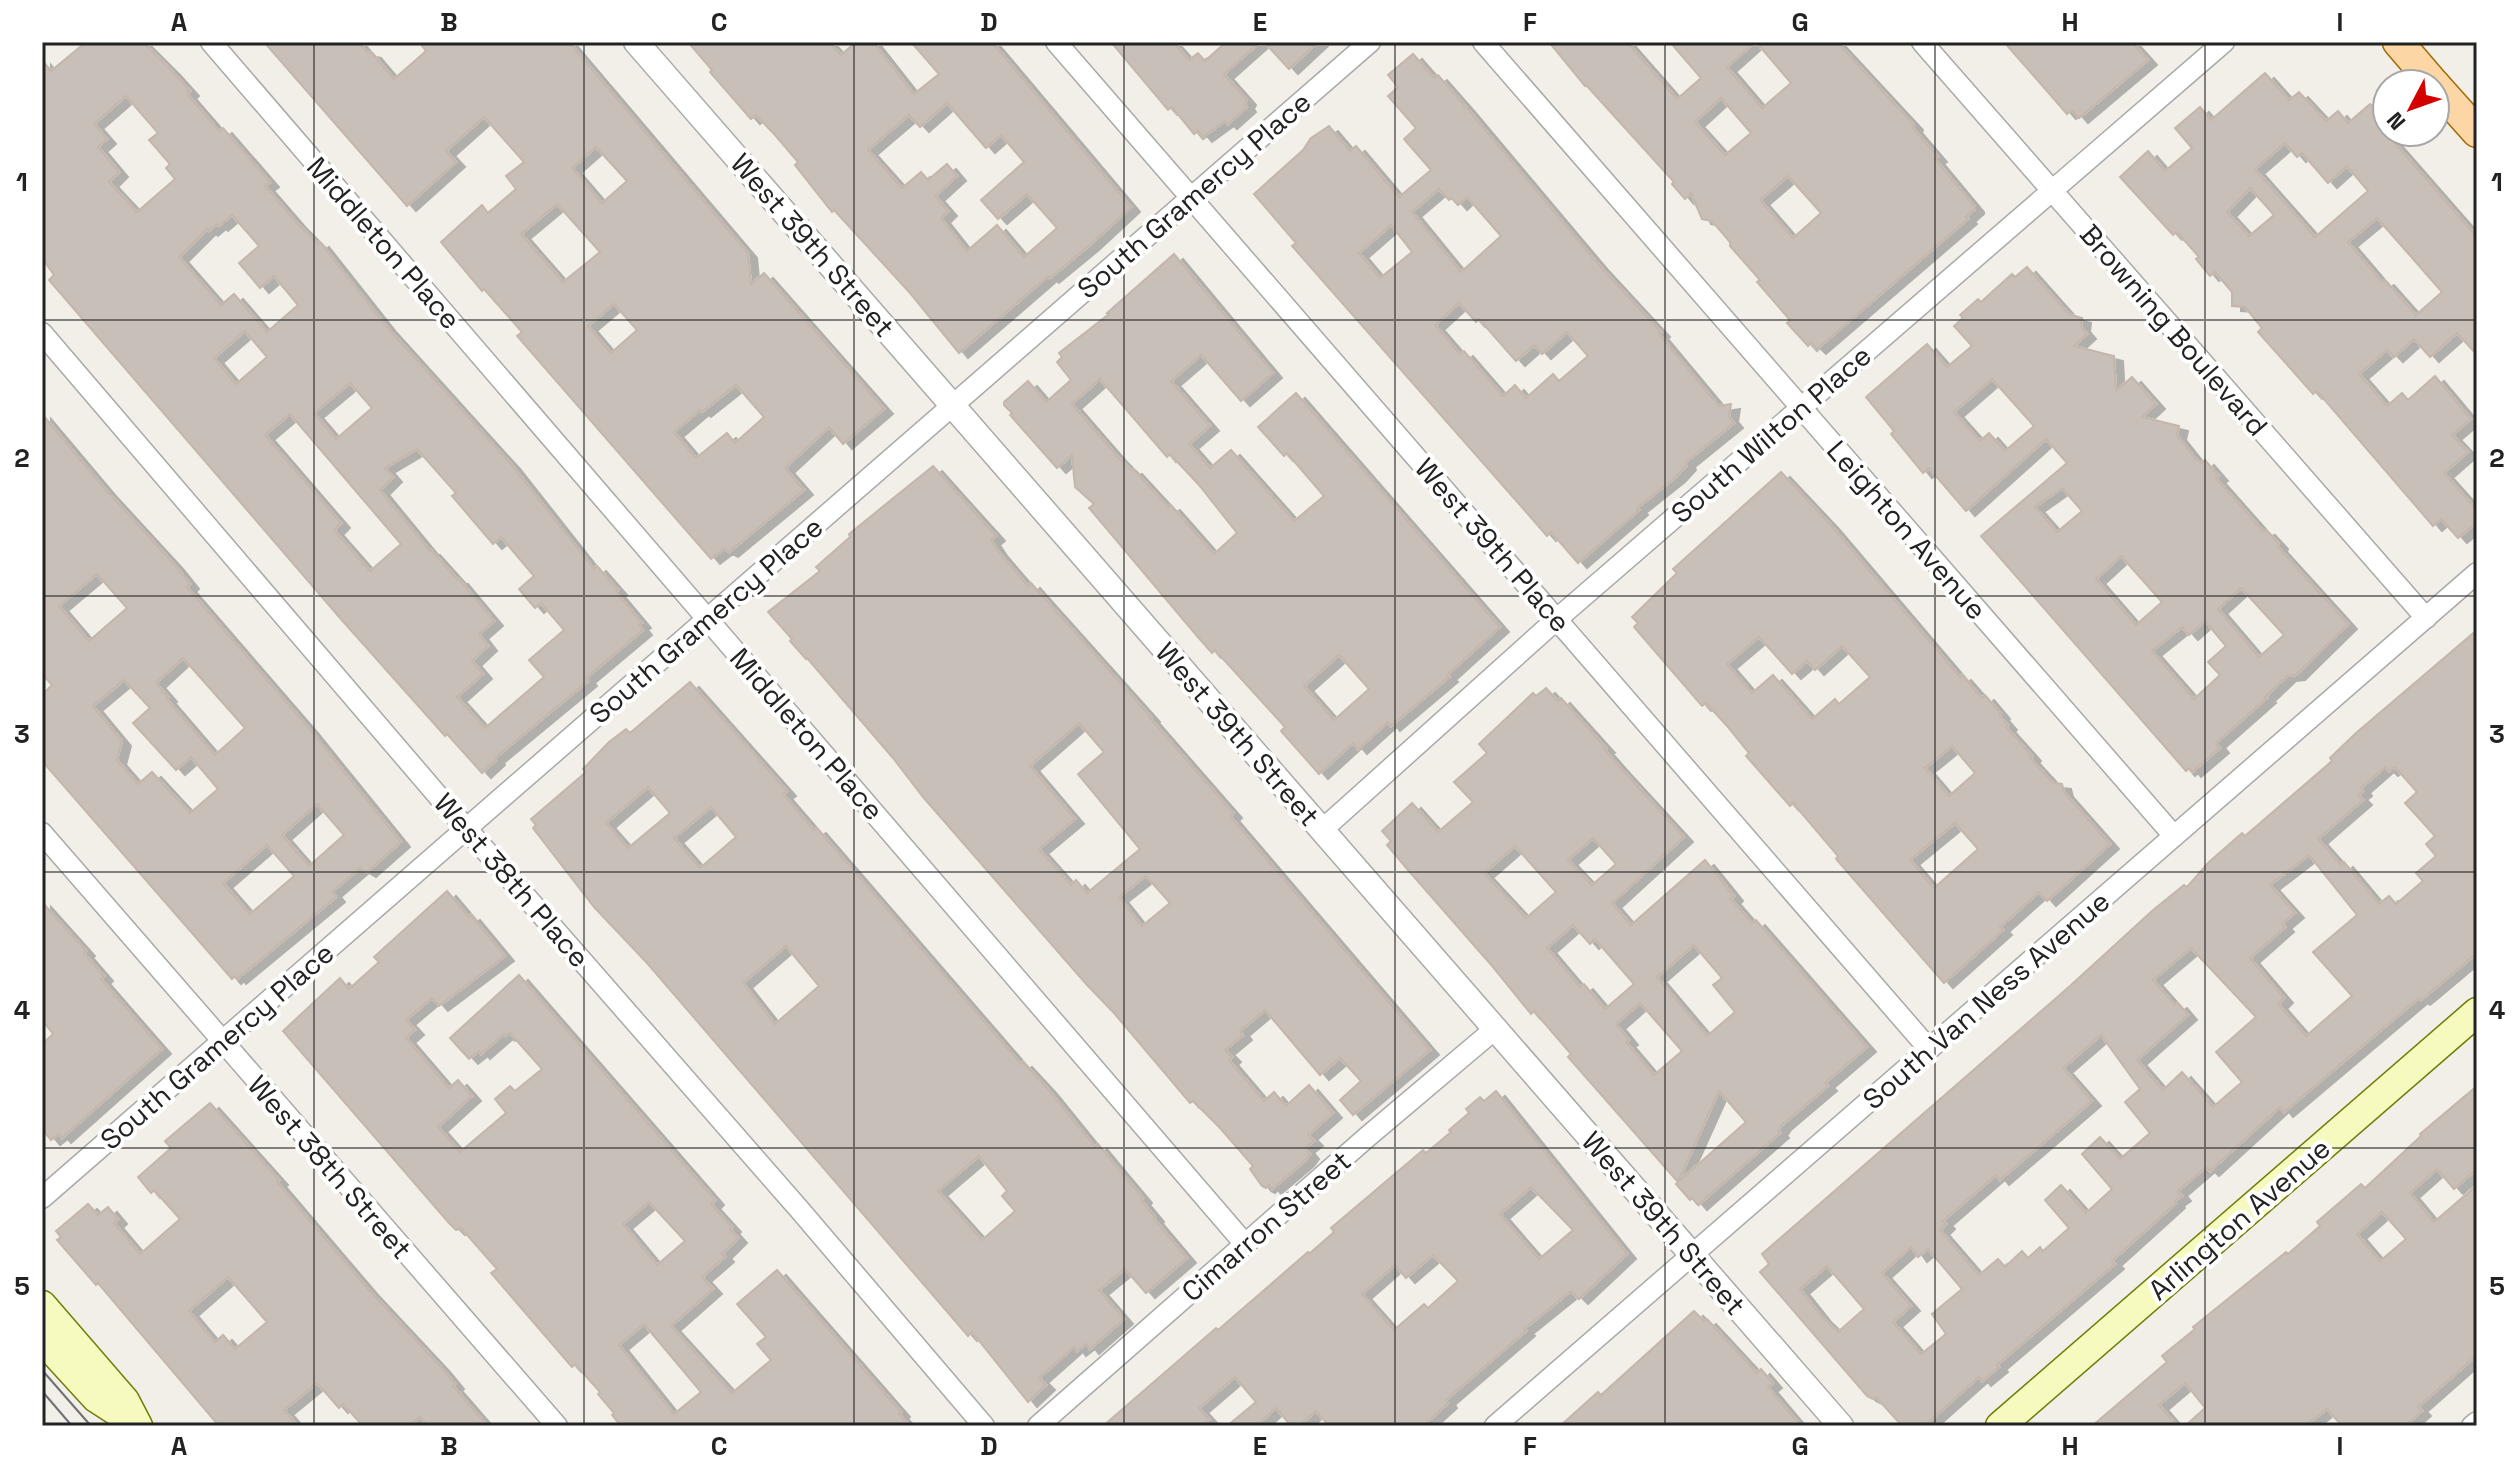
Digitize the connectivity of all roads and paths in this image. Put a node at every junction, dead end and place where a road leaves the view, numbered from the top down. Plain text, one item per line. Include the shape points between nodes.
1 (211, 42) edge
2 (636, 42) edge
3 (1056, 42) edge
4 (1370, 42) edge
5 (1483, 42) edge
6 (1922, 42) edge
7 (2224, 42) edge
8 (2398, 42) edge
9 (2421, 68) edge
10 (2451, 102) edge
11 (2477, 132) edge
12 (2053, 192) junction
13 (1191, 198) junction
14 (42, 333) edge
15 (952, 405) junction
16 (1801, 408) junction
17 (2477, 573) edge
18 (2426, 618) junction
19 (708, 619) junction
20 (1557, 619) junction
21 (466, 829) junction
22 (1322, 830) junction
23 (42, 833) edge
24 (2174, 836) junction
25 (2477, 1012) edge
26 (1495, 1029) junction
27 (221, 1042) junction
28 (1929, 1049) junction
29 (42, 1198) edge
30 (1245, 1244) junction
31 (1692, 1255) junction
32 (42, 1305) edge
33 (42, 1339) edge
34 (2477, 1422) edge
35 (137, 1426) edge
36 (557, 1426) edge
37 (984, 1426) edge
38 (1038, 1426) edge
39 (1495, 1426) edge
40 (1841, 1426) edge
41 (2000, 1426) edge
42 (2472, 1426) edge

1 - 19 street, Middleton Place
2 - 15 street, West 39th Street
3 - 13 street, West 39th Place
4 - 13 street, South Gramercy Place
5 - 16 street, Leighton Avenue
6 - 12 street, Browning Boulevard
7 - 12 street, South Wilton Place
8 - 9 main road
10 - 11 main road
12 - 16 street, South Wilton Place
12 - 18 street, Browning Boulevard
13 - 15 street, South Gramercy Place
13 - 20 street, West 39th Place
14 - 21 street, West 38th Place
15 - 19 street, South Gramercy Place
15 - 22 street, West 39th Street
16 - 20 street, South Wilton Place
16 - 24 street, Leighton Avenue
17 - 18 street, South Van Ness Avenue
18 - 24 street, South Van Ness Avenue
19 - 21 street, South Gramercy Place
19 - 30 street, Middleton Place
20 - 22 street, South Wilton Place
20 - 28 street, West 39th Place
21 - 27 street, South Gramercy Place
21 - 37 street, West 38th Place
22 - 26 street, West 39th Street
23 - 27 street, West 38th Street
24 - 28 street, South Van Ness Avenue
25 - 41 main road, Arlington Avenue
26 - 30 street, Cimarron Street
26 - 31 street, West 39th Street
27 - 29 street, South Gramercy Place
27 - 36 street, West 38th Street
28 - 31 street, South Van Ness Avenue
30 - 38 street, Cimarron Street
31 - 39 street, South Van Ness Avenue
31 - 40 street, West 39th Street
32 - 35 main road via 125,1401
33 - 35 main road via 96,1398
34 - 42 street

